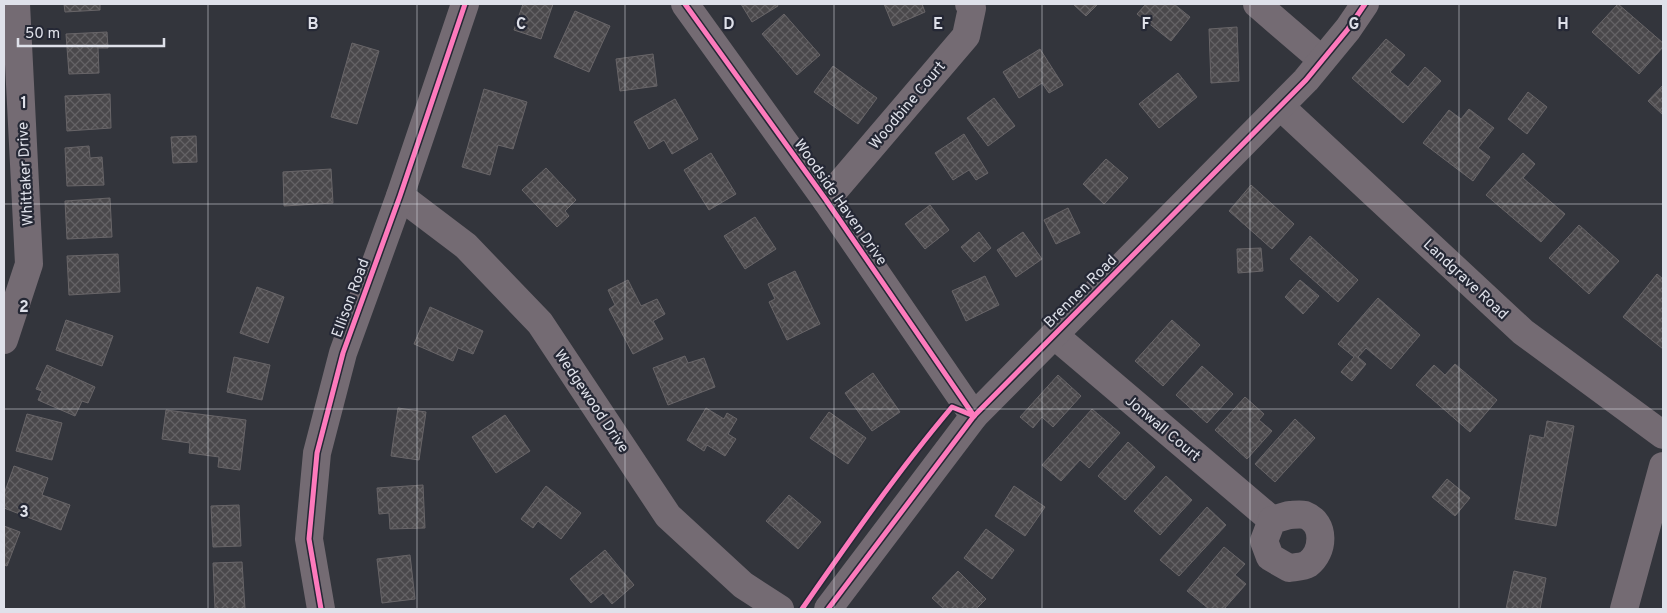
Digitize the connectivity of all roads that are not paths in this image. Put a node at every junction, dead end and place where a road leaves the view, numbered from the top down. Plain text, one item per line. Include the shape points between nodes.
1 (16, 4) edge
2 (465, 4) edge
3 (685, 4) edge
4 (969, 4) edge
5 (1258, 4) edge
6 (1365, 4) edge
7 (1322, 60) junction
8 (1280, 106) junction
9 (400, 196) junction
10 (826, 200) junction
11 (1054, 335) junction
12 (4, 340) edge
13 (974, 416) junction
14 (1663, 435) edge
15 (1663, 466) edge
16 (1272, 520) dead end
17 (321, 609) edge
18 (780, 609) edge
19 (828, 609) edge
20 (1624, 609) edge

1 - 12 street, Whittaker Drive via 29,264
2 - 9 street, Ellison Road
3 - 10 street, Woodside Haven Drive
4 - 10 street, Woodbine Court via 972,8 966,36
5 - 7 street
6 - 7 street, Brennen Road
7 - 8 street, Brennen Road
8 - 11 street, Brennen Road
8 - 14 street, Landgrave Road via 1523,332
9 - 17 street, Ellison Road via 343,353 317,453 309,539
9 - 18 street, Wedgewood Drive via 466,246 540,323 668,516 743,585
10 - 13 street, Woodside Haven Drive
11 - 13 street, Brennen Road
11 - 16 street, Jonwall Court
13 - 19 street, Brennen Road
15 - 20 street

